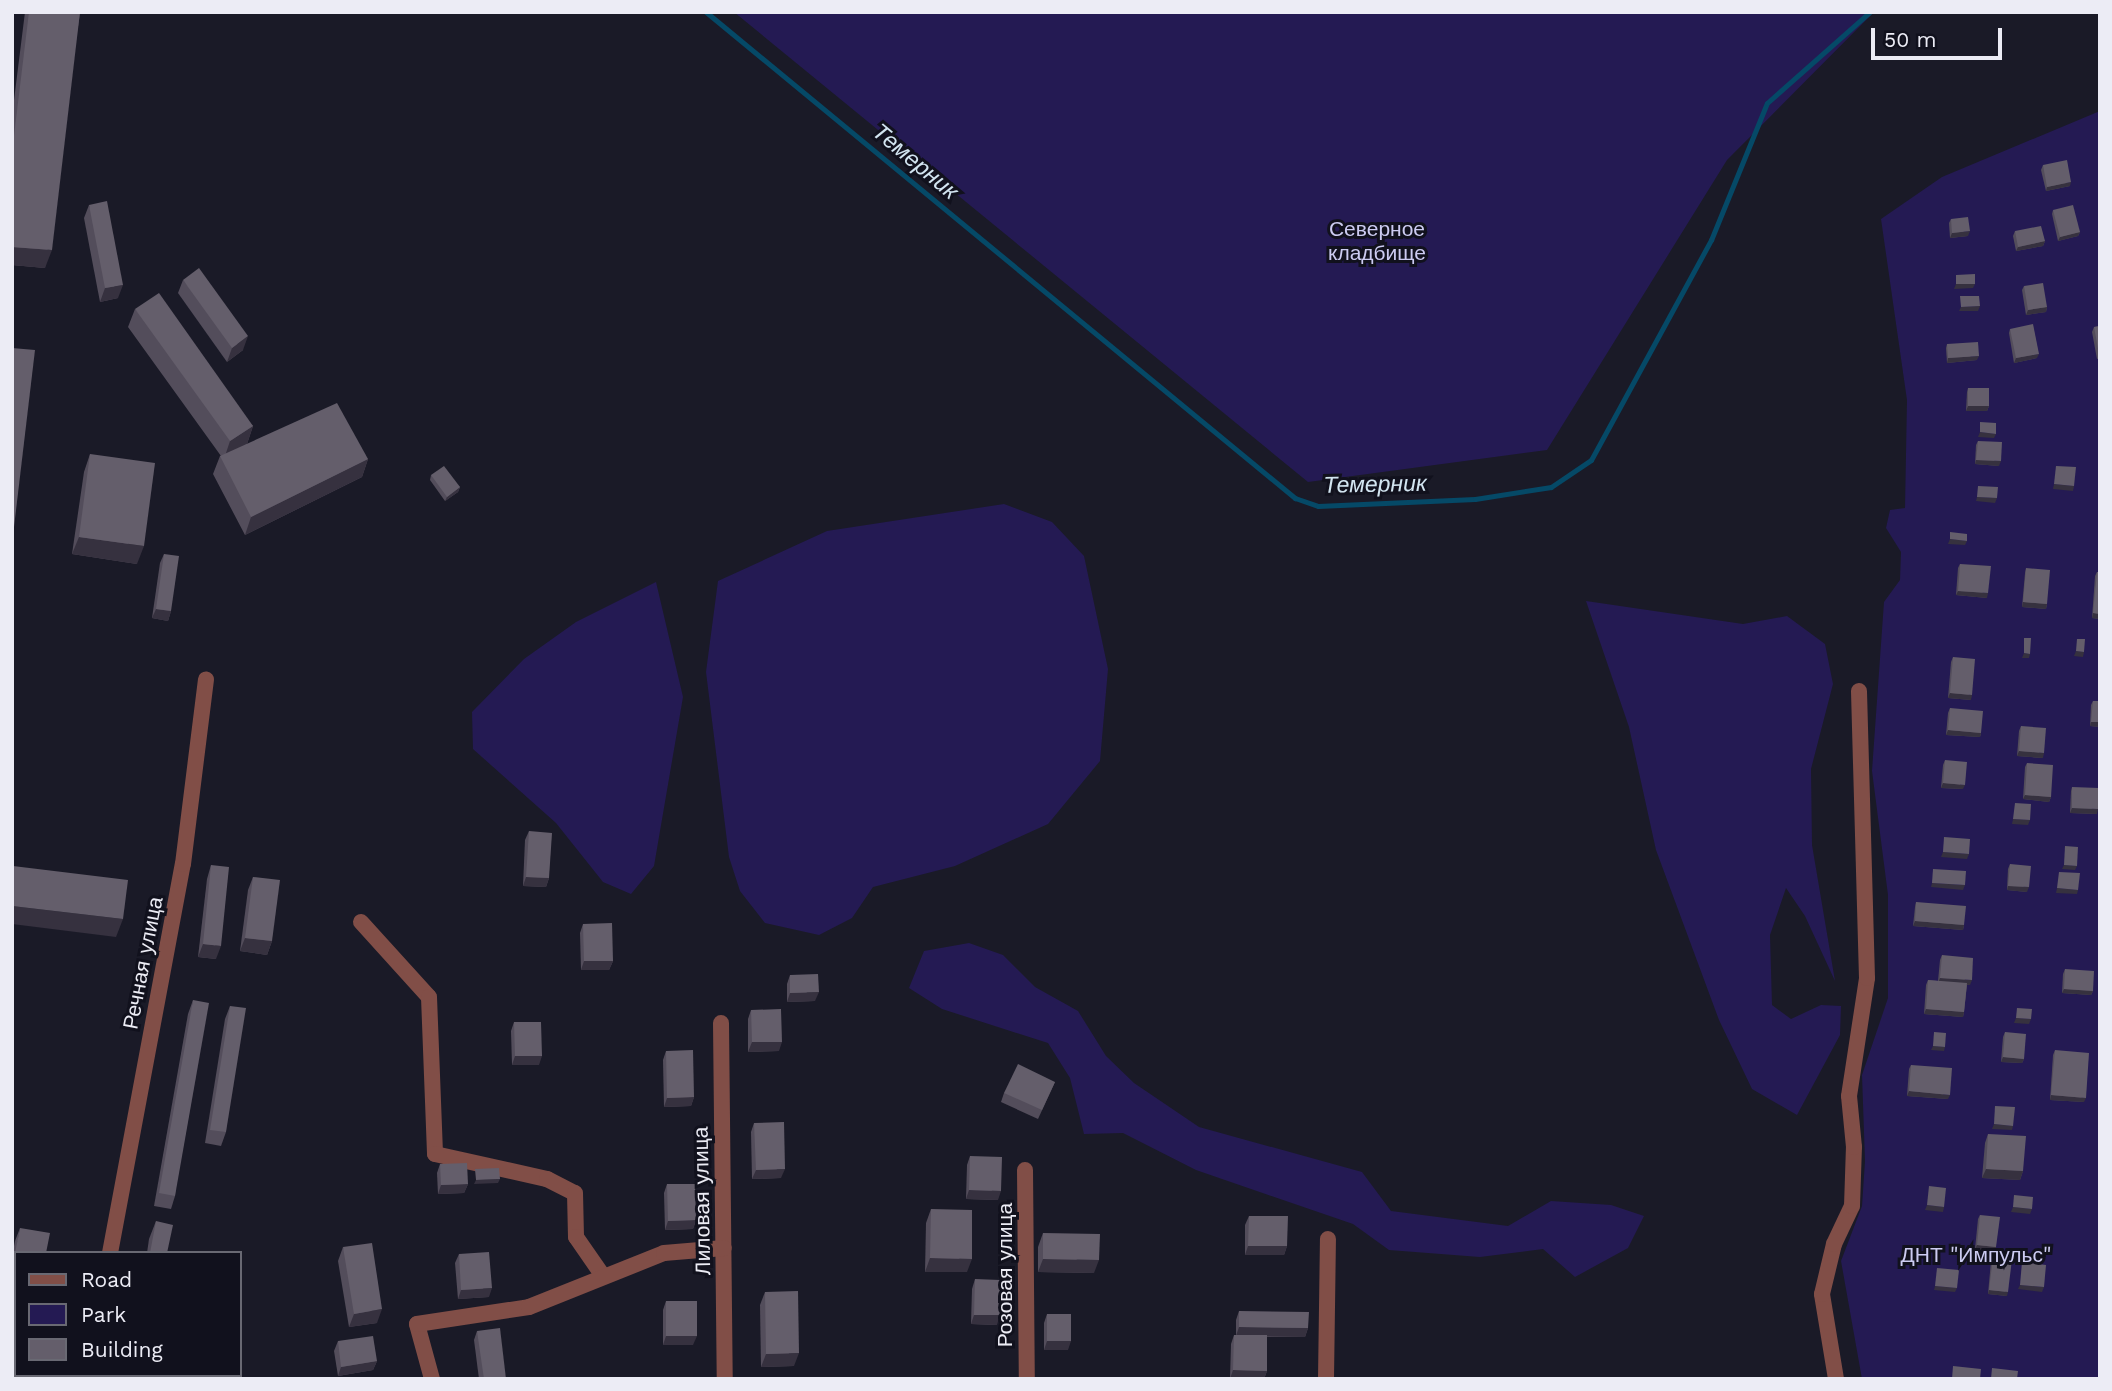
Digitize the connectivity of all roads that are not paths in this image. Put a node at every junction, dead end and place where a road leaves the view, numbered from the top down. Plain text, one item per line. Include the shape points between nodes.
1 (206, 679) dead end
2 (1859, 691) dead end
3 (361, 922) dead end
4 (722, 1023) dead end
5 (1025, 1170) dead end
6 (1328, 1239) dead end
7 (723, 1248) junction
8 (110, 1251) edge
9 (603, 1276) junction
10 (432, 1379) edge
11 (725, 1379) edge
12 (1027, 1379) edge
13 (1326, 1379) edge
14 (1836, 1379) edge

1 - 8 street, Речная улица via 183,864
2 - 14 street via 1867,978 1849,1096 1854,1147 1852,1206 1834,1244 1822,1294
3 - 9 street via 429,996 435,1154 547,1179 575,1193 576,1237
4 - 7 street, Лиловая улица
5 - 12 street, Розовая улица
6 - 13 street
7 - 9 street via 664,1253
7 - 11 street, Лиловая улица
9 - 10 street via 529,1307 417,1324

